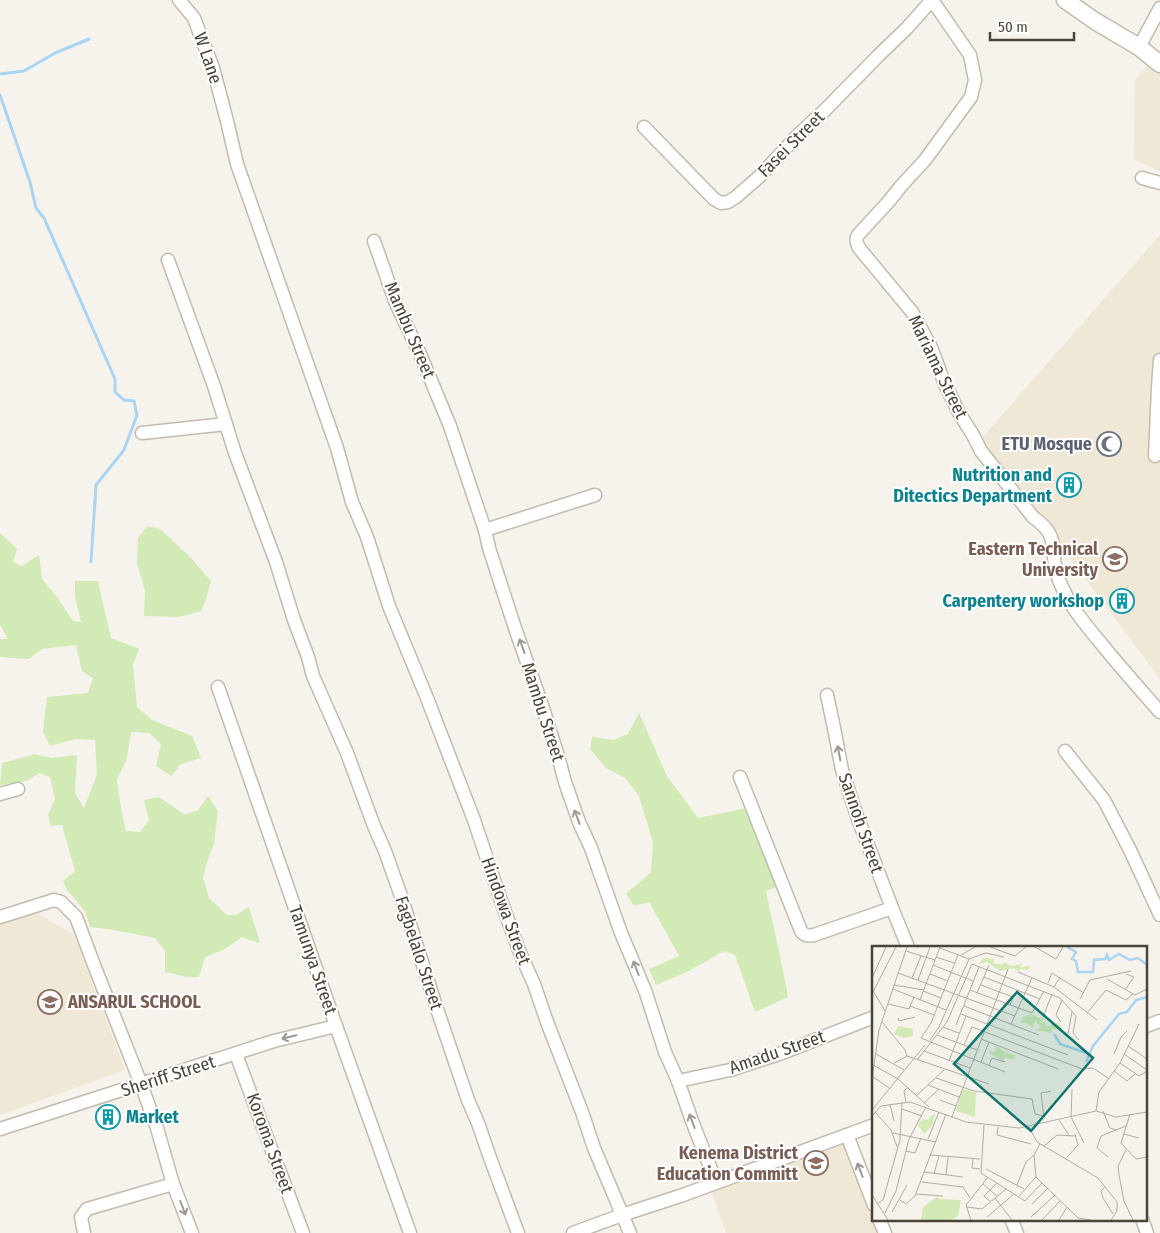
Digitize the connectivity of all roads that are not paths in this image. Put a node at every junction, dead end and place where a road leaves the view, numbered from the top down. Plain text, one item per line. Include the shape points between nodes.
1 (179, 0) edge
2 (932, 0) edge
3 (1065, 0) edge
4 (1160, 8) edge
5 (1139, 47) junction
6 (1160, 64) edge
7 (644, 128) dead end
8 (1142, 178) dead end
9 (1160, 183) edge
10 (374, 241) dead end
11 (168, 260) dead end
12 (1160, 360) edge
13 (226, 424) junction
14 (142, 433) dead end
15 (1155, 456) dead end
16 (595, 495) dead end
17 (484, 530) junction
18 (389, 606) joint
19 (218, 687) dead end
20 (827, 695) dead end
21 (1160, 712) edge
22 (1065, 751) dead end
23 (740, 777) dead end
24 (18, 790) dead end
25 (0, 794) edge
26 (892, 908) junction
27 (1160, 915) edge
28 (0, 917) edge
29 (908, 946) edge
30 (872, 1018) edge
31 (1160, 1021) edge
32 (1148, 1025) edge
33 (336, 1026) junction
34 (236, 1054) junction
35 (678, 1082) junction
36 (141, 1084) junction
37 (872, 1126) edge
38 (0, 1130) edge
39 (847, 1135) junction
40 (716, 1182) junction
41 (173, 1184) junction
42 (872, 1200) edge
43 (622, 1215) junction
44 (879, 1220) edge
45 (1011, 1220) edge
46 (1142, 1220) edge
47 (84, 1233) edge
48 (192, 1233) edge
49 (303, 1233) edge
50 (410, 1233) edge
51 (518, 1233) edge
52 (573, 1233) edge
53 (630, 1233) edge
54 (885, 1233) edge
55 (1017, 1233) edge
56 (1147, 1233) edge

1 - 18 street, W Lane via 194,18 213,68 237,164
2 - 7 street, Fasei Street via 760,176 728,202 721,203 714,198
2 - 21 street, Mariama Street via 970,56 975,80 971,97 925,160 858,235 856,242 912,312 959,413 981,451 1050,534 1057,574 1068,600 1109,654
3 - 5 street
4 - 5 street
5 - 6 street
8 - 9 street
10 - 17 street, Mambu Street via 395,301 450,426
11 - 13 street, Fagbelalo Street
12 - 15 street
13 - 14 street
13 - 51 street, Fagbelalo Street via 314,676 401,896 468,1100
16 - 17 street
35 -> 17 street, Mambu Street via 579,822
18 - 43 street, Hindowa Street via 433,712 520,953
19 - 33 street, Tamunya Street
26 -> 20 street, Sannoh Street via 842,770
22 - 27 street via 1104,800
23 - 26 street via 804,935 814,935
24 - 25 street
26 - 29 street, Sannoh Street
28 - 36 street via 54,900 61,902 76,917
30 - 35 street, Amadu Street via 782,1053
31 - 32 street
33 -> 34 street, Sheriff Street
33 - 50 street, Tamunya Street
34 - 36 street, Sheriff Street
34 - 49 street, Koroma Street
40 -> 35 street, Mambu Street
36 - 38 street, Sheriff Street
36 - 41 street
37 - 39 street
39 - 40 street
42 -> 39 street
40 - 43 street
41 - 47 street via 87,1209 80,1217
41 -> 48 street
43 - 52 street
43 - 53 street, Hindowa Street
44 - 54 street
45 - 55 street
46 - 56 street

